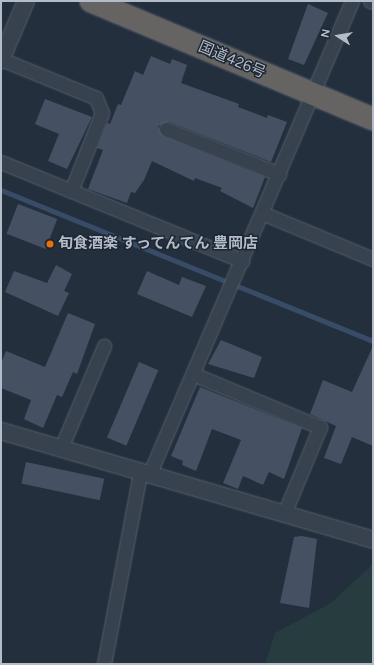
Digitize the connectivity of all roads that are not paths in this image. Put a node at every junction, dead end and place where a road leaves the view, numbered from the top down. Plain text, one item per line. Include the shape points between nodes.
1 (26, 1) edge
2 (91, 1) edge
3 (352, 1) edge
4 (370, 1) edge
5 (373, 2) edge
6 (1, 60) edge
7 (314, 95) junction
8 (373, 119) edge
9 (166, 129) dead end
10 (1, 162) edge
11 (279, 174) junction
12 (71, 191) junction
13 (262, 213) junction
14 (373, 259) edge
15 (239, 267) junction
16 (104, 346) dead end
17 (193, 374) junction
18 (1, 431) edge
19 (61, 448) junction
20 (145, 474) junction
21 (284, 514) junction
22 (373, 540) edge
23 (104, 664) edge

1 - 6 street
2 - 7 highway, 国道426号
3 - 7 street
4 - 5 street
6 - 12 street via 96,98 102,113
7 - 8 highway, 国道426号
7 - 11 street
9 - 11 street
10 - 12 street
11 - 13 street
12 - 15 street
13 - 14 street
13 - 15 street
15 - 17 street
16 - 19 street
17 - 20 street
17 - 21 street via 320,427
18 - 19 street
19 - 20 street
20 - 21 street
20 - 23 street
21 - 22 street

